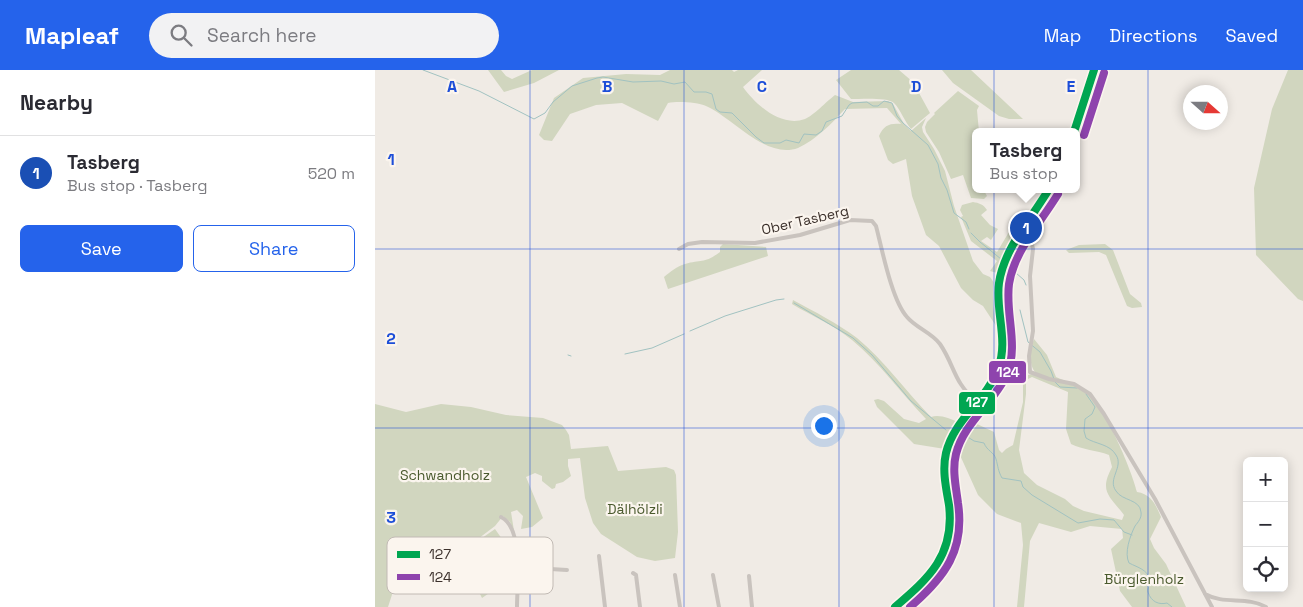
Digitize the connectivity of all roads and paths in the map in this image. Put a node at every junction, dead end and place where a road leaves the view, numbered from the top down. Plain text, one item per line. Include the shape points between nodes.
1 (1094, 70) edge
2 (1075, 128) edge
3 (1047, 193) edge
4 (1022, 233) junction
5 (679, 249) dead end
6 (977, 402) junction
7 (501, 517) dead end
8 (515, 537) edge
9 (599, 556) dead end
10 (553, 569) edge
11 (594, 569) dead end
12 (600, 569) junction
13 (567, 570) dead end
14 (675, 575) dead end
15 (713, 575) dead end
16 (749, 576) dead end
17 (637, 582) dead end
18 (517, 594) edge
19 (1205, 594) junction
20 (517, 607) edge
21 (605, 607) edge
22 (640, 607) edge
23 (680, 607) edge
24 (719, 607) edge
25 (752, 607) edge
26 (895, 607) edge
27 (1212, 607) edge
28 (1266, 607) edge

1 - 2 main road
3 - 4 main road
4 - 6 main road via 1000,278 1000,362 993,380
4 - 19 street via 1031,240 1033,249 1029,373 1074,384 1090,394 1155,500
5 - 6 street, Ober Tasberg via 702,242 755,243 850,220 872,221 902,311 937,340 959,384
6 - 26 main road via 960,423 946,452 944,475 950,524 944,552 931,575
7 - 8 street via 508,522
9 - 12 street
10 - 13 street
11 - 12 street
12 - 21 street
14 - 23 street
15 - 24 street
16 - 25 street
17 - 22 street
18 - 20 street
19 - 27 street
19 - 28 street via 1216,599 1255,602

